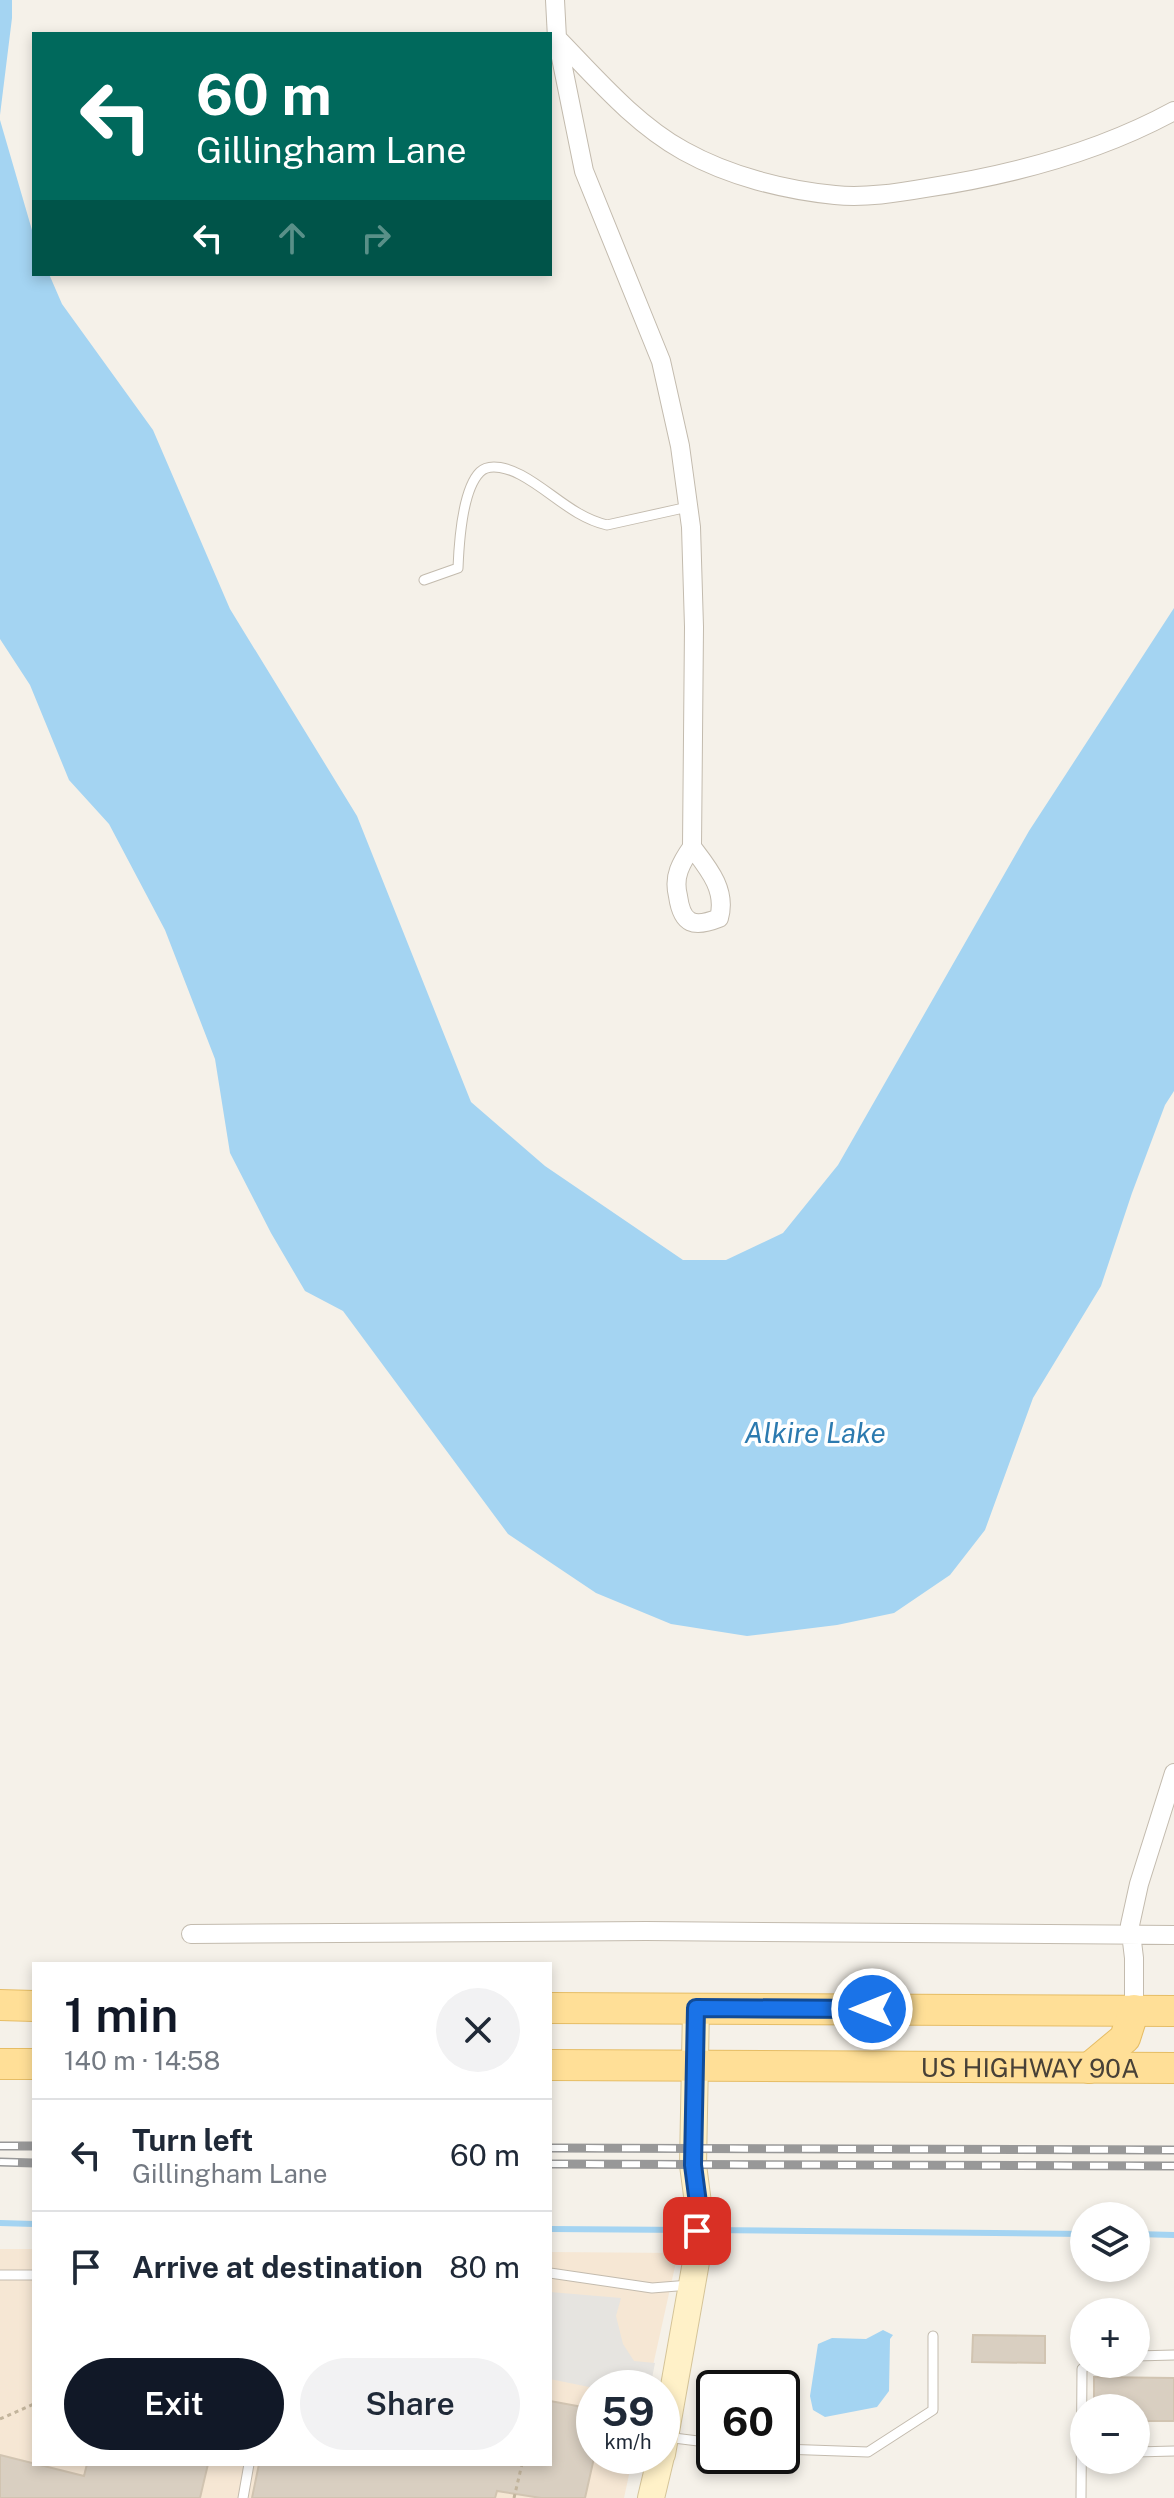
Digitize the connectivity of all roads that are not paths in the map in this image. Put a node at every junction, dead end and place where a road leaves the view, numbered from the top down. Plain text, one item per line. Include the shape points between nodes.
1 (555, 0) edge
2 (557, 38) junction
3 (1174, 111) edge
4 (688, 507) junction
5 (424, 580) dead end
6 (692, 847) dead end
7 (1174, 1773) edge
8 (191, 1934) dead end
9 (1132, 1935) junction
10 (1174, 1935) edge
11 (0, 2005) edge
12 (32, 2006) edge
13 (552, 2008) edge
14 (696, 2008) junction
15 (1134, 2010) junction
16 (1174, 2011) edge
17 (0, 2064) edge
18 (32, 2064) edge
19 (552, 2065) edge
20 (694, 2066) junction
21 (1089, 2068) junction
22 (1174, 2068) edge
23 (552, 2273) edge
24 (695, 2274) junction
25 (0, 2275) edge
26 (32, 2275) edge
27 (933, 2336) dead end
28 (1174, 2355) edge
29 (1150, 2356) edge
30 (677, 2370) edge
31 (800, 2450) edge
32 (1174, 2451) edge
33 (1150, 2452) edge
34 (249, 2466) edge
35 (657, 2474) edge
36 (1082, 2474) edge
37 (243, 2498) edge
38 (651, 2498) edge
39 (1081, 2498) edge

1 - 2 street
2 - 3 street via 626,109 683,151 734,173 837,195 892,194 982,180 1055,161
2 - 4 street via 584,171 661,361
4 - 5 lane via 607,525 572,510 522,475 490,467 480,471 468,494 458,568
4 - 6 street via 694,627
7 - 9 street via 1139,1884
8 - 9 street
9 - 10 street
9 - 15 street
11 - 12 main road
13 - 14 main road
14 - 15 main road
14 - 20 street
15 - 16 main road
15 - 21 main road via 1125,2038
17 - 18 main road
19 - 20 main road, US HIGHWAY 90A
20 - 21 main road, US HIGHWAY 90A
20 - 24 street
21 - 22 main road, US HIGHWAY 90A
23 - 24 lane via 652,2288
24 - 30 street
25 - 26 lane
27 - 31 lane via 933,2410 868,2452
28 - 29 lane
32 - 33 lane
34 - 37 lane
35 - 38 street
36 - 39 lane

